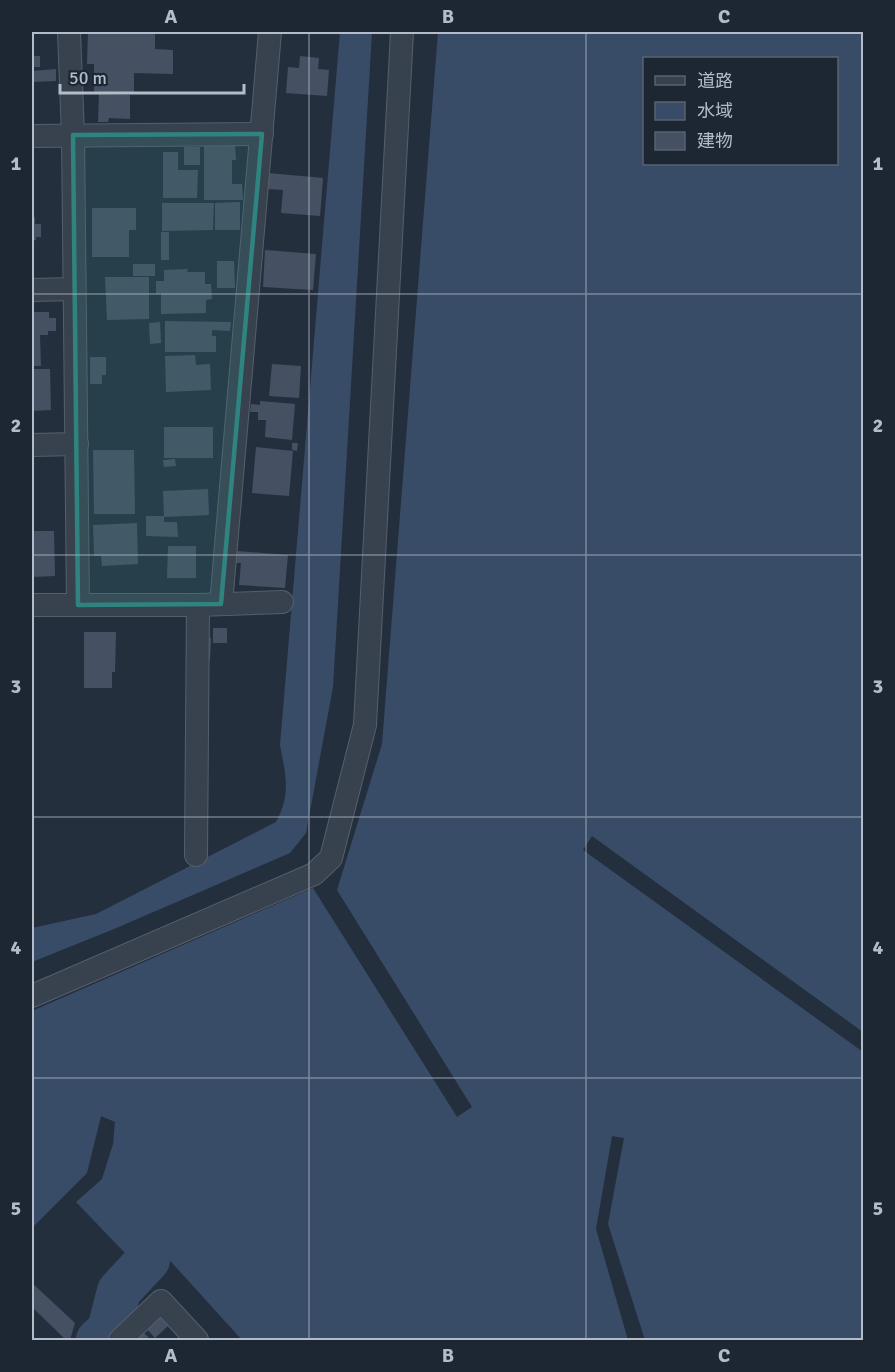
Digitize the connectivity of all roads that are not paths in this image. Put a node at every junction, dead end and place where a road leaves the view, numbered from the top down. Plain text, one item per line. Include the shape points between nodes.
1 (69, 32) edge
2 (270, 32) edge
3 (402, 32) edge
4 (262, 134) junction
5 (73, 135) junction
6 (32, 136) edge
7 (74, 289) junction
8 (32, 290) edge
9 (77, 444) junction
10 (32, 445) edge
11 (282, 602) dead end
12 (221, 604) junction
13 (32, 605) edge
14 (78, 605) junction
15 (198, 605) junction
16 (196, 855) dead end
17 (32, 996) edge
18 (120, 1341) edge
19 (197, 1341) edge

1 - 5 street
2 - 4 street
3 - 17 street via 365,725 331,858 314,874
4 - 5 street
4 - 12 street
5 - 6 street
5 - 7 street
7 - 8 street
7 - 9 street
9 - 10 street
9 - 14 street
11 - 12 street
12 - 15 street
13 - 14 street
14 - 15 street
15 - 16 street
18 - 19 street via 161,1301

